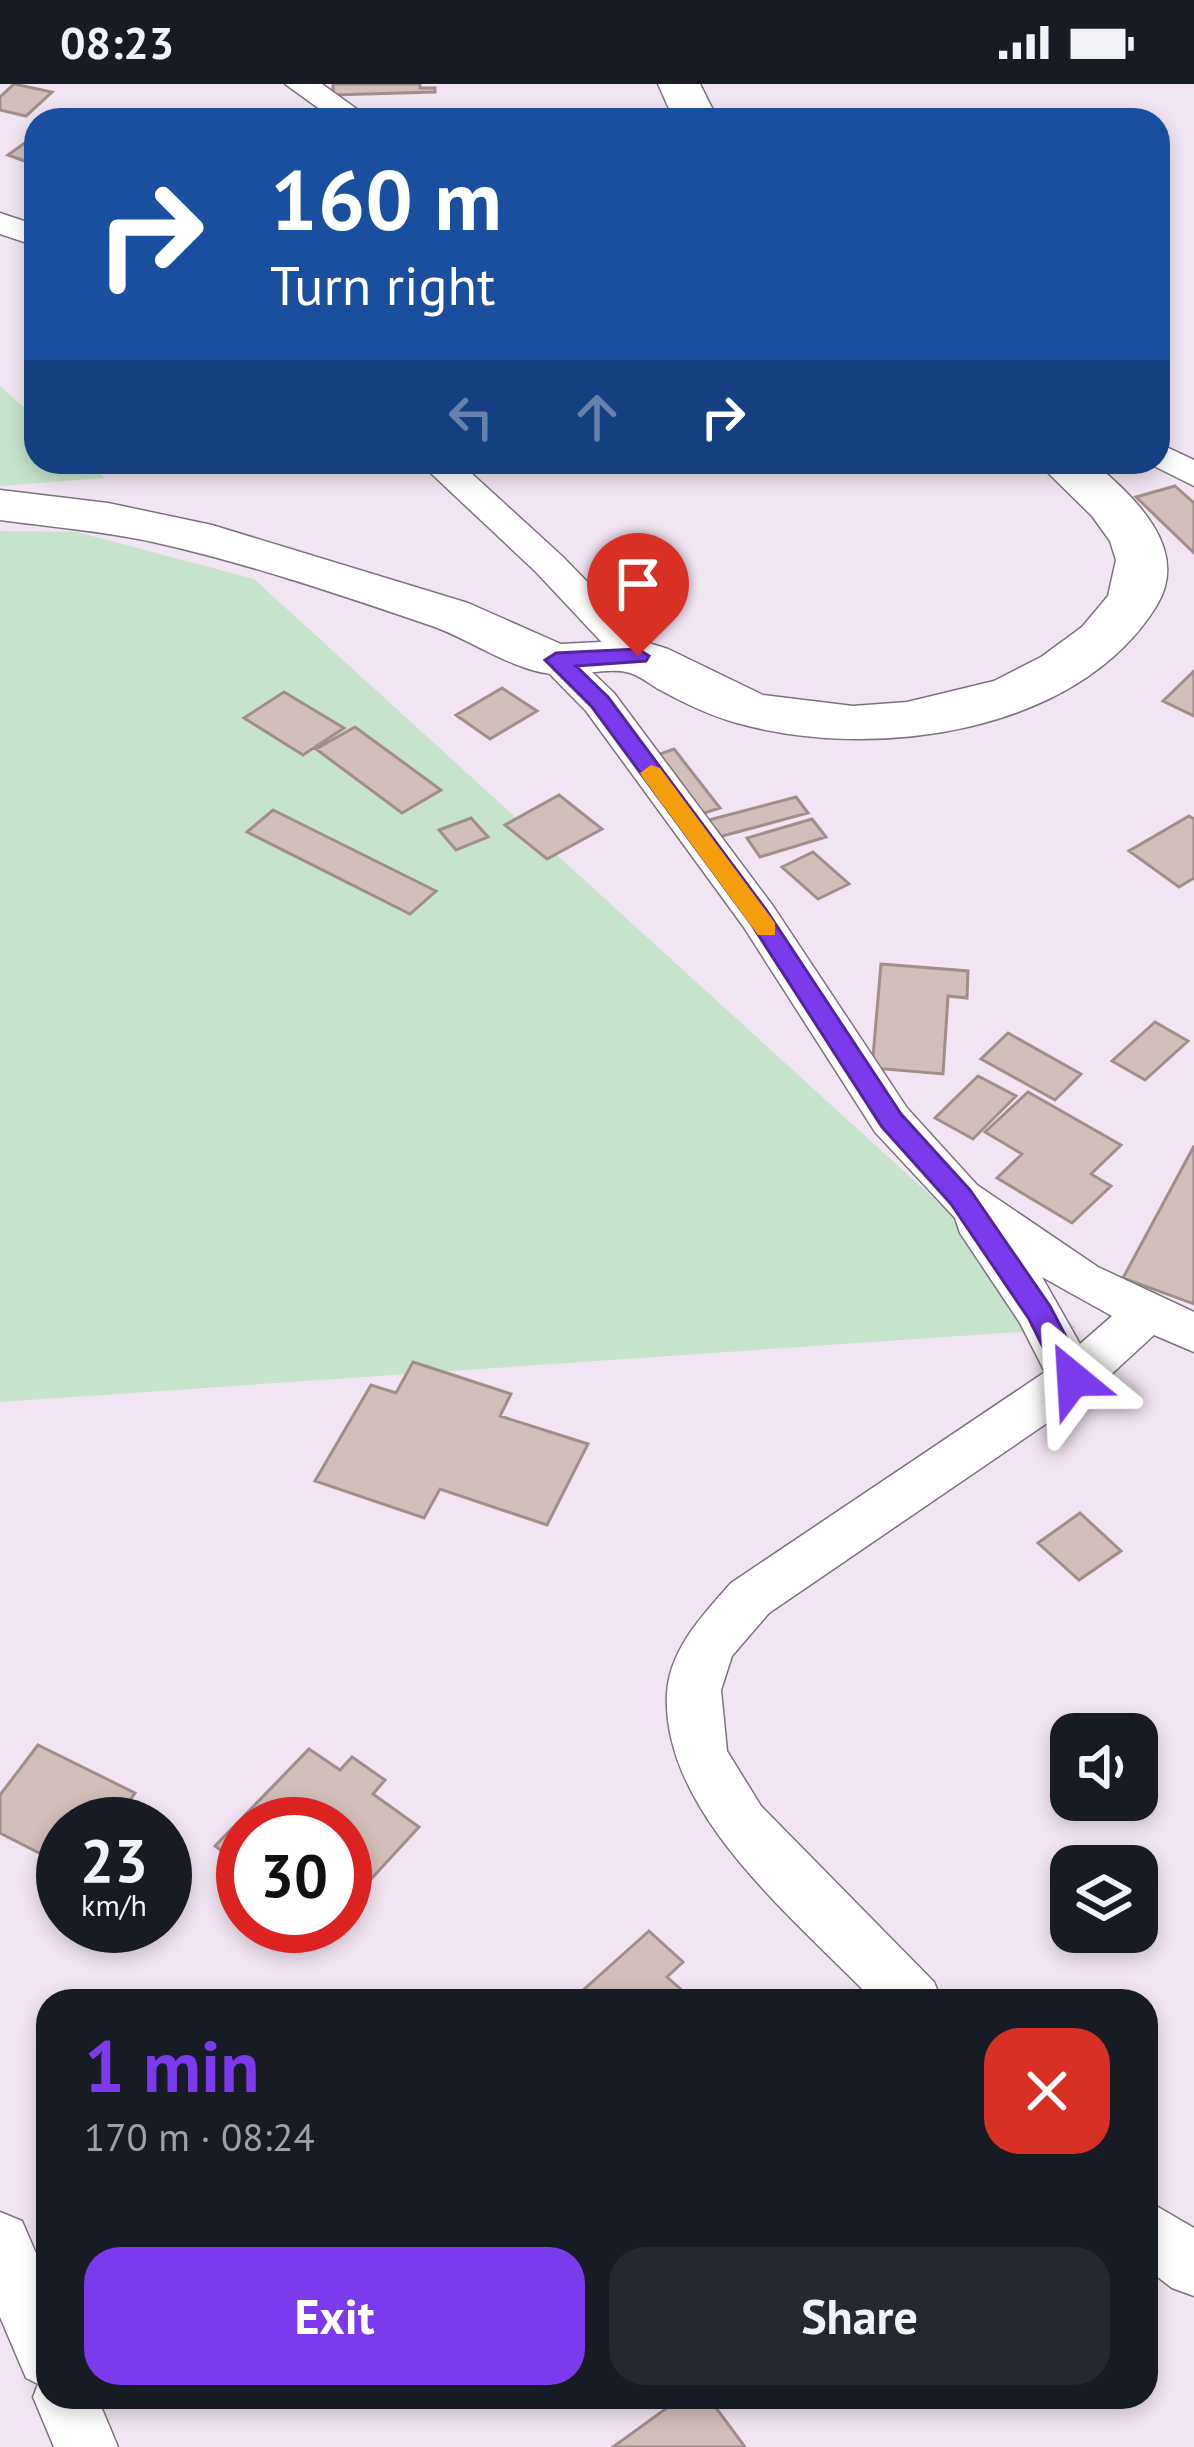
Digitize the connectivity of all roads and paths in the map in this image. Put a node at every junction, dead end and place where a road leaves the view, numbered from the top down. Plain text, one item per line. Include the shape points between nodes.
1 (301, 84) edge
2 (338, 108) edge
3 (449, 474) edge
4 (1076, 474) edge
5 (0, 505) edge
6 (638, 656) junction
7 (556, 660) junction
8 (960, 1197) junction
9 (1148, 1312) junction
10 (1194, 1334) edge
11 (1073, 1379) junction
12 (901, 1989) edge
13 (1158, 2239) edge
14 (0, 2242) edge
15 (1194, 2266) edge
16 (36, 2328) edge
17 (70, 2409) edge
18 (86, 2447) edge

1 - 2 street
3 - 6 street
4 - 6 street via 1132,532 1142,563 1137,595 1087,650 977,706 903,724 819,722 712,695
5 - 7 street via 111,519 221,546 482,624
6 - 7 street
7 - 8 street via 600,702 758,916 891,1120
8 - 9 street via 1081,1280
8 - 11 street via 1040,1313
9 - 10 street
9 - 11 street
11 - 12 street via 750,1598 709,1645 694,1690 700,1755 741,1823
13 - 15 street
14 - 16 street
17 - 18 street

